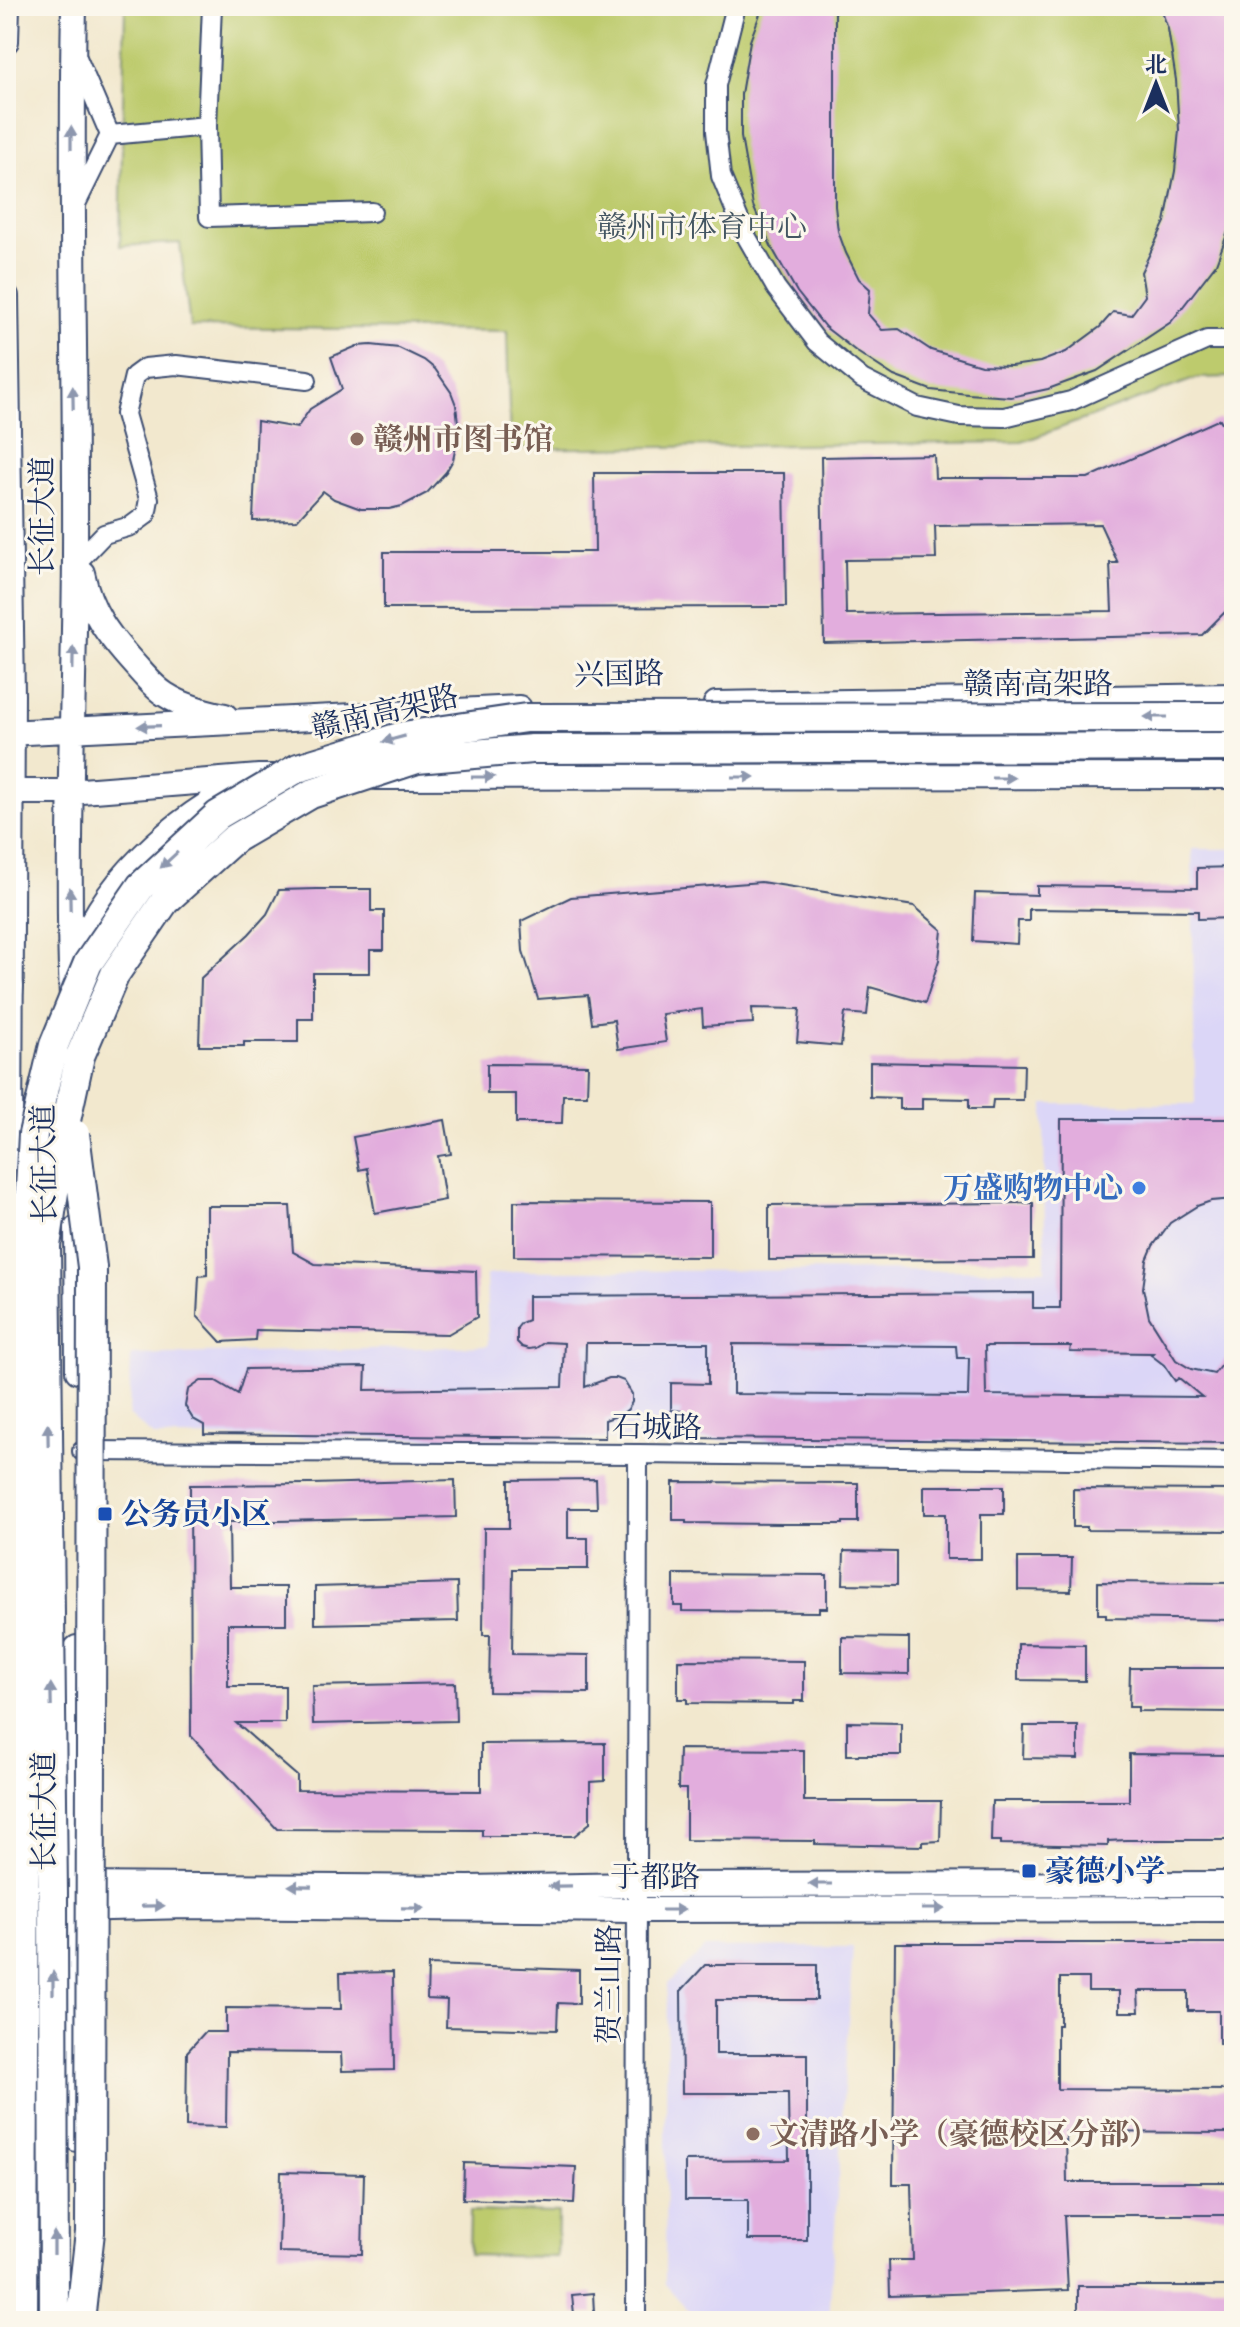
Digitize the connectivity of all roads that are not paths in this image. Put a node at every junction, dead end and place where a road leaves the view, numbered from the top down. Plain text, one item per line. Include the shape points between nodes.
1 (7, 6) edge
2 (74, 6) edge
3 (212, 6) edge
4 (736, 6) edge
5 (6, 41) edge
6 (73, 46) junction
7 (207, 126) junction
8 (110, 135) junction
9 (372, 212) dead end
10 (72, 213) junction
11 (6, 296) edge
12 (1234, 340) edge
13 (307, 380) dead end
14 (7, 524) edge
15 (77, 560) junction
16 (1234, 696) edge
17 (1234, 717) edge
18 (283, 721) junction
19 (71, 730) junction
20 (7, 733) edge
21 (1234, 747) edge
22 (1234, 776) edge
23 (259, 777) junction
24 (8, 792) edge
25 (69, 792) junction
26 (71, 980) junction
27 (7, 993) edge
28 (75, 1134) junction
29 (79, 1451) junction
30 (638, 1454) junction
31 (1234, 1461) edge
32 (1234, 1884) edge
33 (7, 1885) edge
34 (637, 1885) junction
35 (75, 1897) junction
36 (1234, 1909) edge
37 (7, 1910) edge
38 (637, 1910) junction
39 (6, 1973) edge
40 (6, 2053) edge
41 (23, 2282) junction
42 (23, 2321) edge
43 (54, 2321) edge
44 (78, 2321) edge
45 (636, 2321) edge

1 - 5 main road
2 - 6 main road, 长征大道
3 - 7 street
4 - 12 street via 716,85 721,176 745,234 776,288 817,342 862,379 917,407 959,416 1004,417 1071,401 1207,340
6 - 8 street
10 -> 6 main road, 长征大道
7 - 8 street
7 - 9 street via 209,217
8 - 10 street
15 -> 10 main road, 长征大道
11 - 14 main road, 长征大道
13 - 15 street via 176,365 145,368 134,376 125,414 149,499 146,515 104,534
14 - 20 main road, 长征大道 via 12,695
15 - 18 main road via 96,616 165,695 235,718
19 -> 15 main road, 长征大道
16 - 18 main road, 兴国路 via 527,707
17 -> 41 highway, 赣南高架路, bridge via 526,718 403,736 298,768 218,815 141,886 88,963 54,1045 33,1134 27,1244
18 -> 19 main road, 兴国路
19 - 20 main road, 兴国路
19 - 25 main road, 长征大道
20 - 24 main road, 长征大道
43 -> 21 highway, 赣南高架路, bridge via 46,1246 80,1056 115,974 165,901 234,839 311,794 417,759 532,749
23 -> 22 main road
23 - 25 main road
23 - 26 main road via 193,813 137,862 88,931
24 - 25 main road
24 - 27 main road, 长征大道
26 -> 25 main road, 长征大道
26 - 28 main road, 长征大道
27 - 33 main road, 长征大道
28 - 29 main road, 长征大道
28 - 44 highway, bridge via 92,1267 90,2232
29 - 30 street, 石城路
29 - 35 main road, 长征大道
30 - 31 street, 石城路
30 - 34 street, 贺兰山路
32 -> 34 main road, 于都路
33 - 35 main road
33 - 37 main road, 长征大道
34 -> 35 main road, 于都路
34 - 38 street, 贺兰山路
35 - 37 main road
35 -> 38 main road, 于都路 via 187,1906
35 - 44 main road, 长征大道
38 -> 36 main road, 于都路
37 - 40 main road, 长征大道
38 - 45 street, 贺兰山路
39 - 41 highway, bridge
41 - 42 highway, 赣南高架路, bridge

